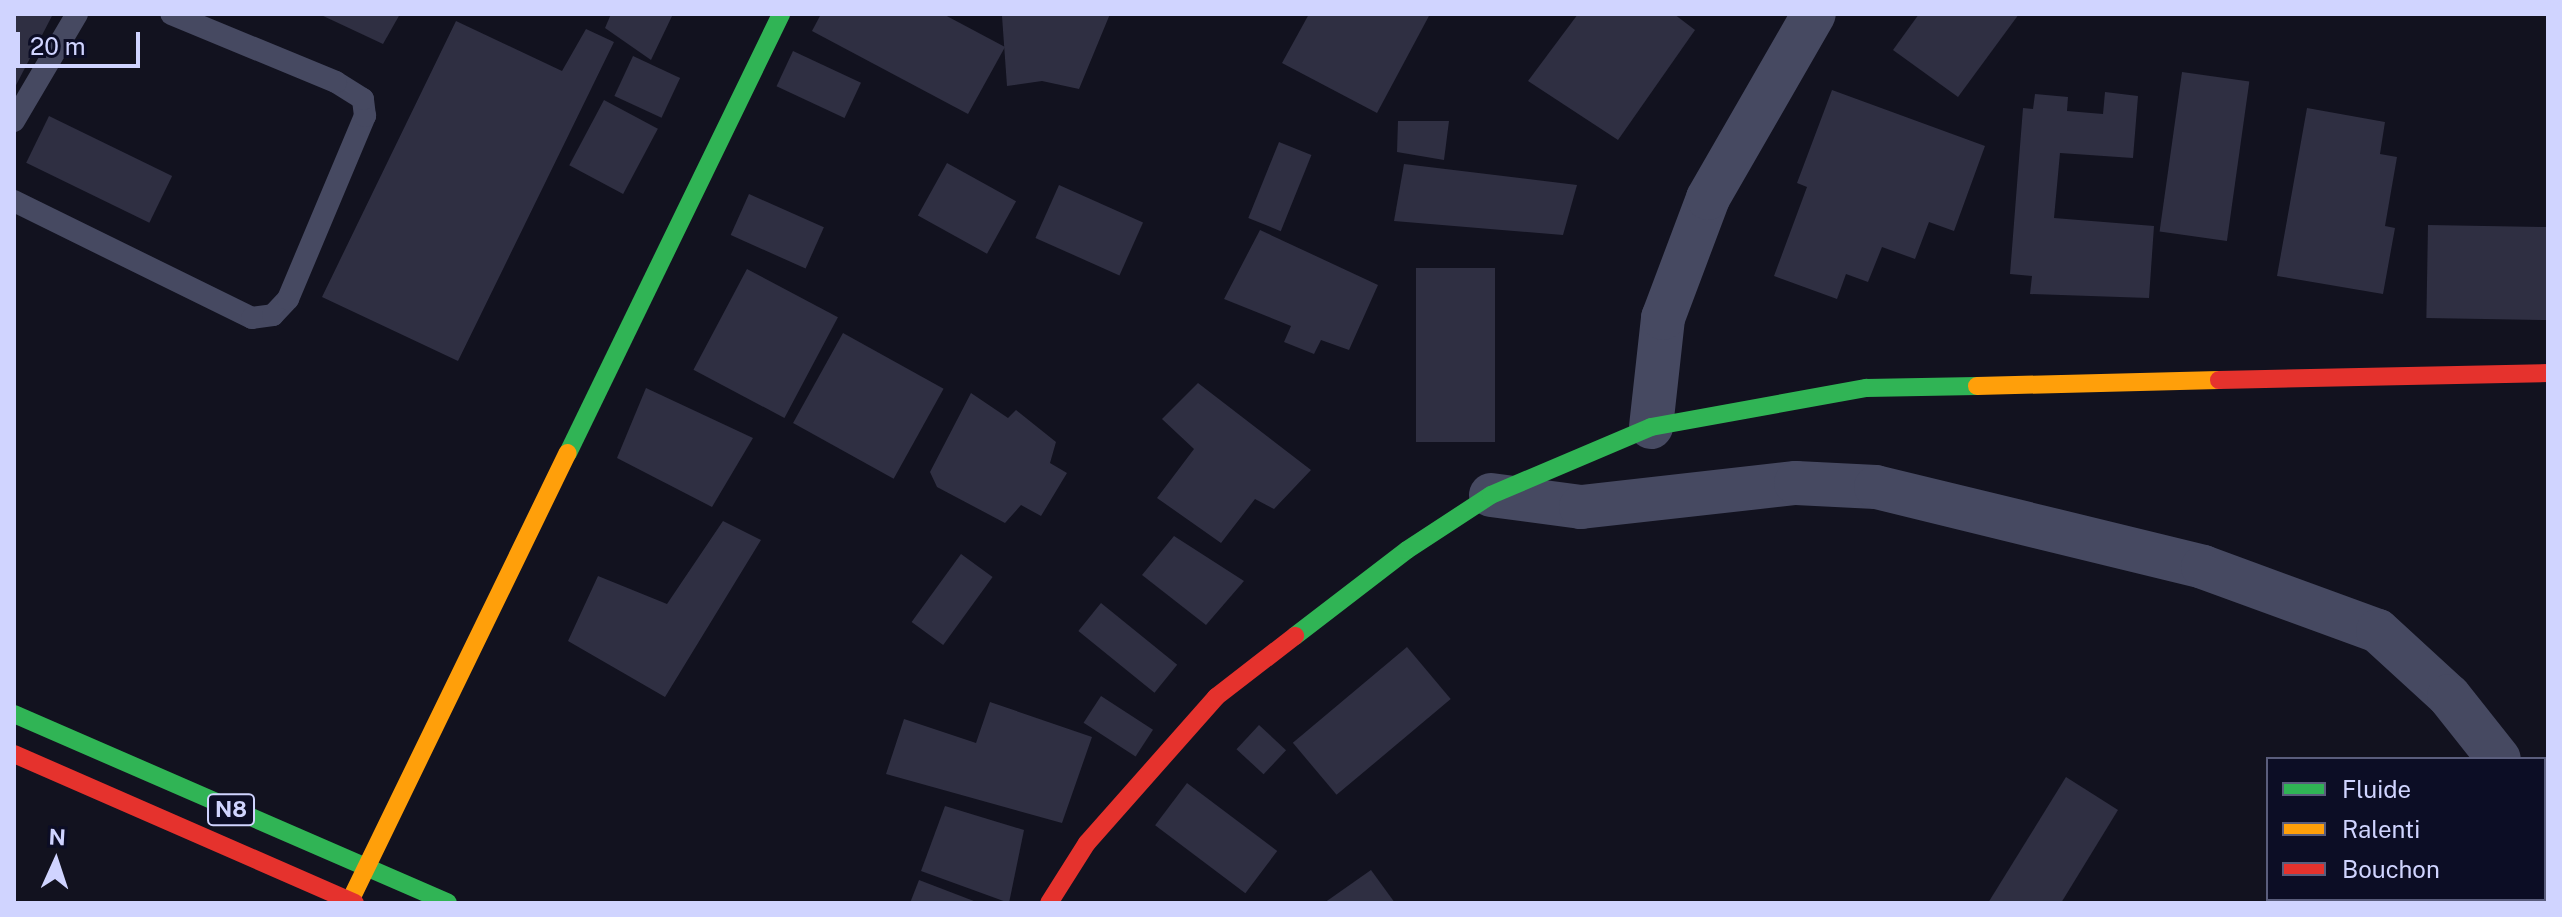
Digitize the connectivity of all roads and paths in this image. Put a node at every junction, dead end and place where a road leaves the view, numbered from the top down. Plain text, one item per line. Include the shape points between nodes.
1 (77, 14) edge
2 (171, 14) edge
3 (781, 14) edge
4 (1814, 14) edge
5 (14, 121) edge
6 (14, 201) edge
7 (2548, 373) edge
8 (1651, 427) junction
9 (1491, 495) junction
10 (14, 714) edge
11 (14, 754) edge
12 (2497, 757) edge
13 (371, 867) junction
14 (352, 902) edge
15 (448, 903) edge
16 (1049, 903) edge

1 - 5 lane
2 - 6 lane via 336,82 363,99 365,116 288,299 273,315 252,318
3 - 13 main road
4 - 8 street via 1708,198 1663,318
7 - 8 main road via 1866,388
8 - 9 main road
9 - 12 street via 1581,507 1796,483 1876,487 2203,567 2378,631 2449,696
9 - 16 main road via 1407,550 1216,697 1087,843
10 - 13 main road, N8
11 - 14 main road, N8
13 - 14 main road
13 - 15 main road, N8

